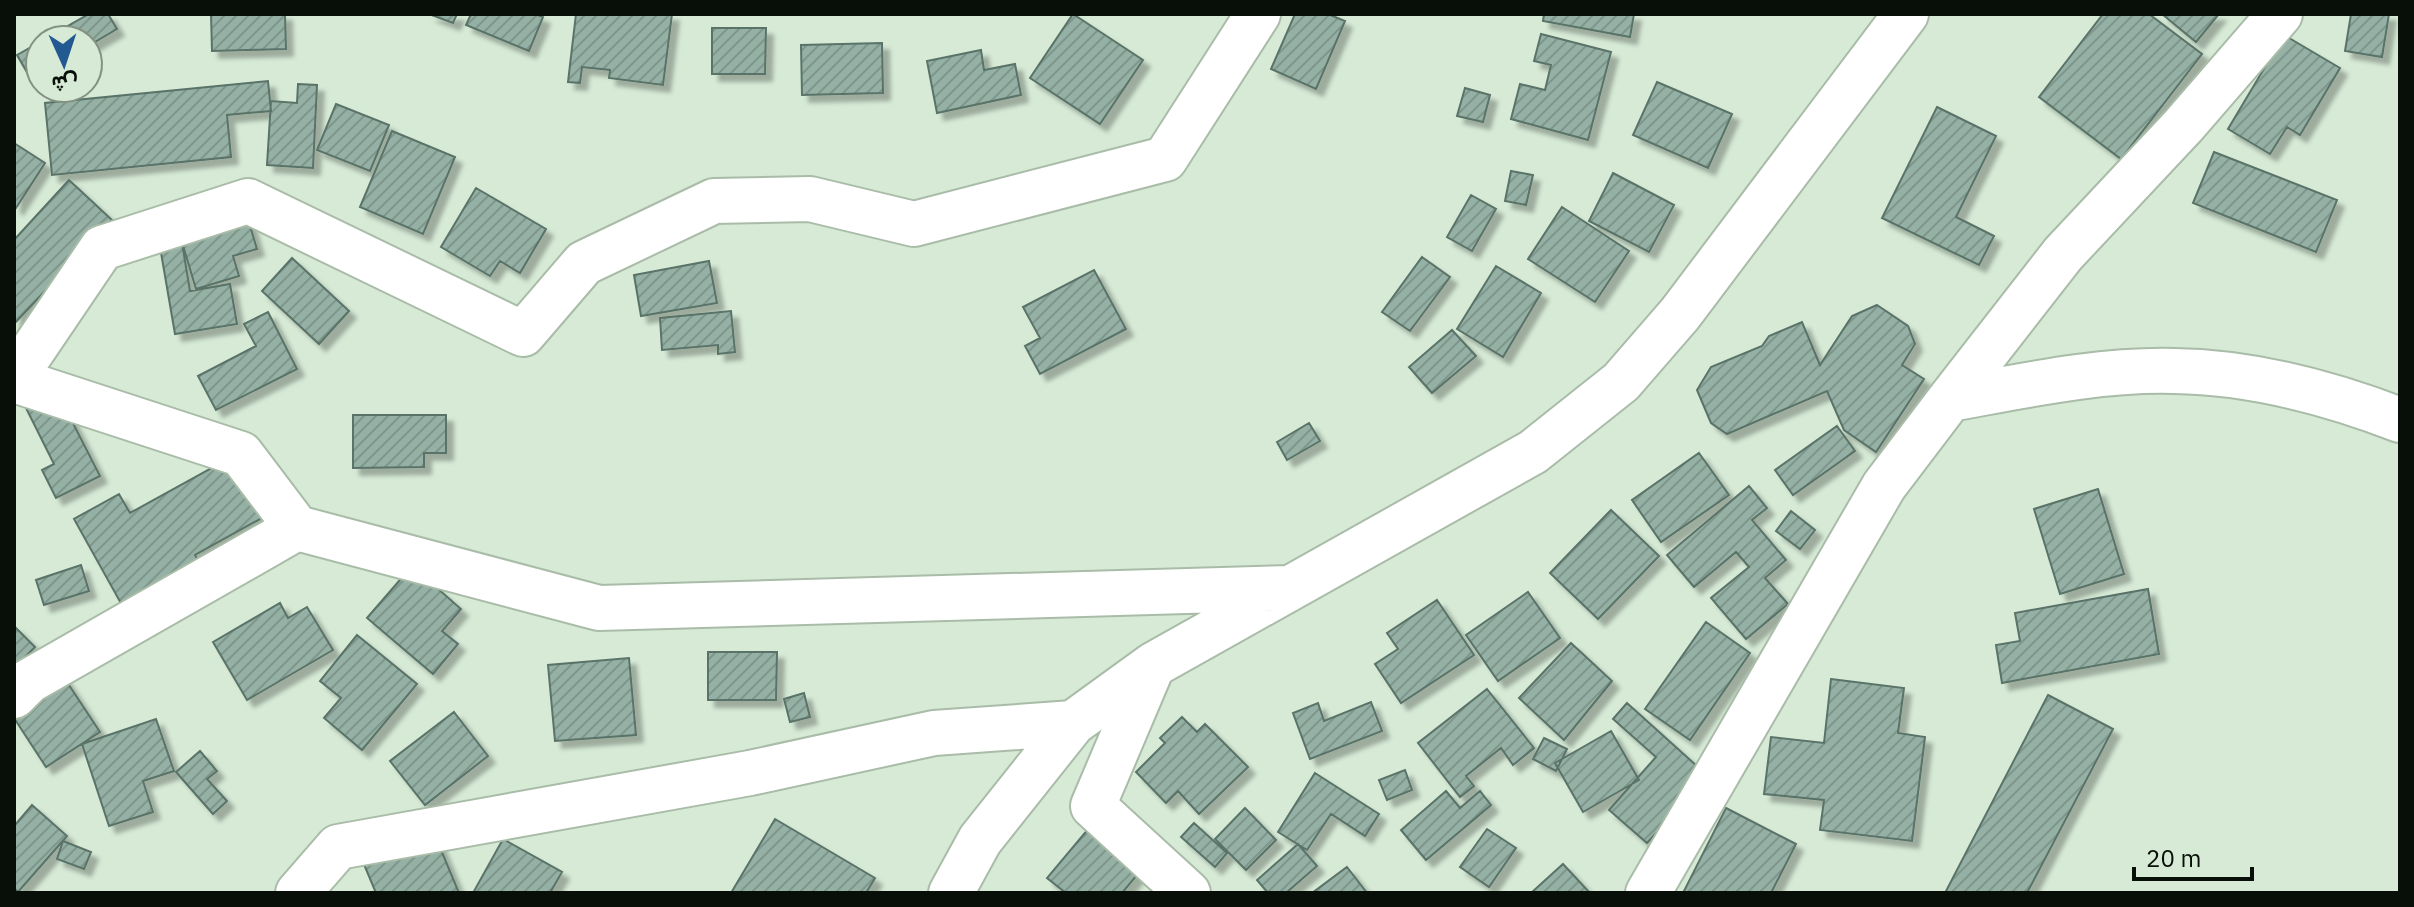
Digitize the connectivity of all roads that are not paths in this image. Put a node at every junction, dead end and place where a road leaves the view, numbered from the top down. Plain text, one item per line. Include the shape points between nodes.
1 (1258, 14) edge
2 (1906, 14) edge
3 (2280, 14) edge
4 (14, 379) edge
5 (1950, 399) junction
6 (2400, 420) edge
7 (297, 528) junction
8 (1290, 588) junction
9 (1153, 665) junction
10 (14, 696) edge
11 (1073, 723) junction
12 (298, 893) edge
13 (951, 893) edge
14 (1188, 893) edge
15 (1648, 893) edge

1 - 4 street via 1165,159 914,224 810,199 714,201 584,263 523,334 248,201 102,248
2 - 8 street via 1680,314 1621,382 1533,452
3 - 5 street via 2063,254
4 - 7 street via 241,454
5 - 6 street via 2060,379 2174,371 2349,400
5 - 15 street via 1884,486
7 - 8 street via 599,608
7 - 10 street via 29,681
8 - 9 street
9 - 11 street
9 - 14 street via 1093,806
11 - 12 street via 934,733 750,773 338,847
11 - 13 street via 980,840

